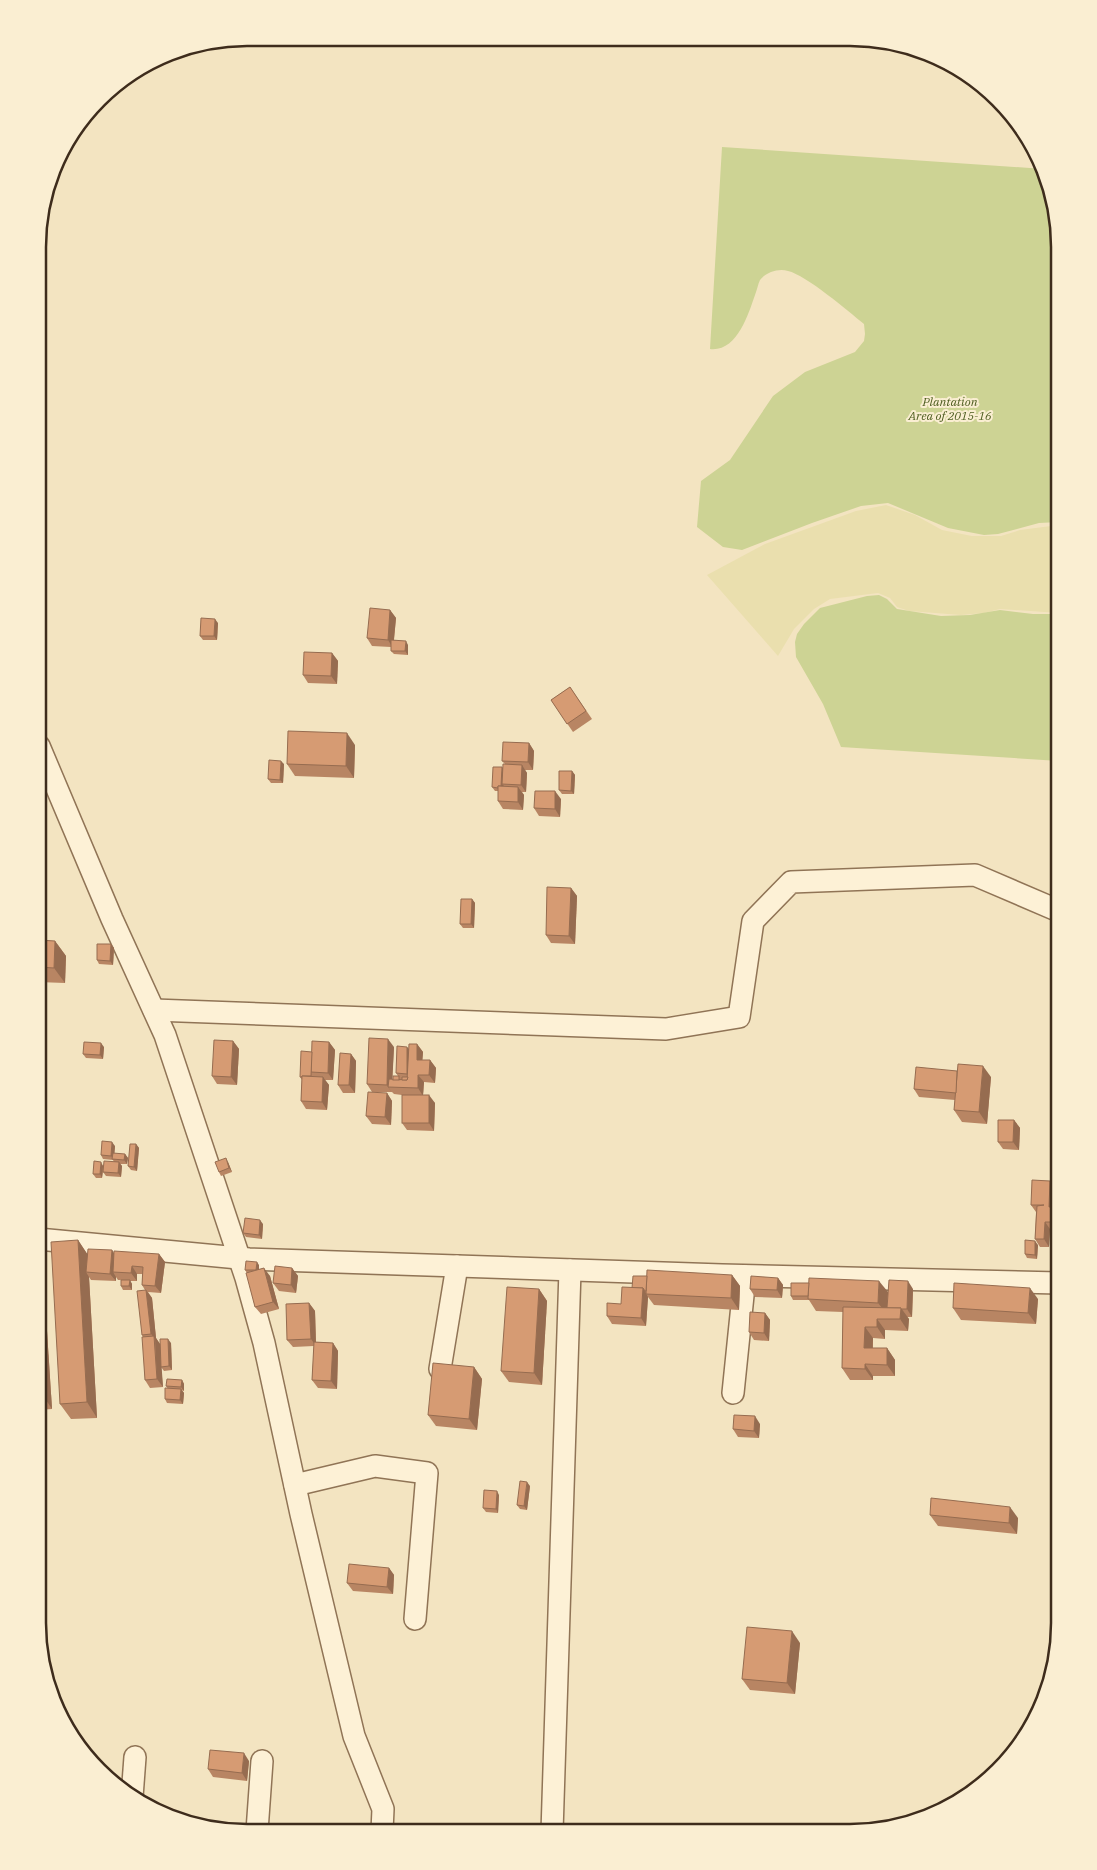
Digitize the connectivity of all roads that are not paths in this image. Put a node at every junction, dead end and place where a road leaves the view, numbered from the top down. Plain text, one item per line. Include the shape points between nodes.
1 (46, 763) edge
2 (1051, 908) edge
3 (154, 1010) junction
4 (46, 1240) edge
5 (238, 1258) junction
6 (457, 1266) junction
7 (570, 1270) junction
8 (745, 1276) junction
9 (1051, 1283) edge
10 (440, 1369) edge
11 (733, 1393) dead end
12 (295, 1485) junction
13 (415, 1619) dead end
14 (135, 1757) dead end
15 (262, 1761) dead end
16 (133, 1788) edge
17 (258, 1824) edge
18 (382, 1824) edge
19 (552, 1824) edge

1 - 3 street
2 - 3 street via 975,875 791,882 753,921 739,1017 666,1029
3 - 5 street
4 - 5 street
5 - 6 street
5 - 12 street via 264,1343
6 - 7 street
6 - 10 street
7 - 8 street
7 - 19 street
8 - 9 street
8 - 11 street
12 - 13 street via 375,1466 427,1473
12 - 18 street via 354,1736 383,1809
14 - 16 street
15 - 17 street

